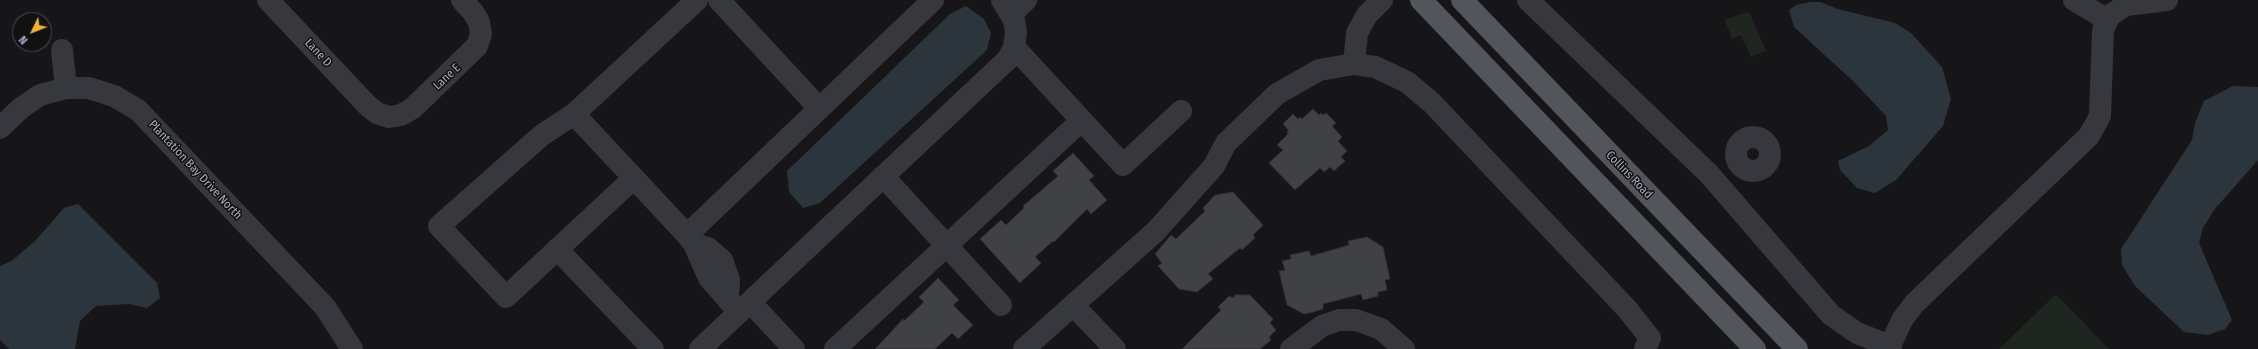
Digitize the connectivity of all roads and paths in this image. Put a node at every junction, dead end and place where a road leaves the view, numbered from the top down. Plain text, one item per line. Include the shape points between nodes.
1 (268, 0) edge
2 (462, 0) edge
3 (697, 0) edge
4 (719, 0) edge
5 (933, 0) edge
6 (1382, 0) edge
7 (1421, 0) edge
8 (1462, 0) edge
9 (1528, 0) edge
10 (2074, 0) edge
11 (2168, 0) edge
12 (1013, 5) edge
13 (2108, 20) junction
14 (1014, 47) junction
15 (62, 50) dead end
16 (1354, 64) junction
17 (66, 88) junction
18 (368, 106) joint
19 (819, 108) junction
20 (1181, 111) dead end
21 (574, 114) junction
22 (1081, 121) junction
23 (0, 128) edge
24 (1741, 166) dead end
25 (883, 176) junction
26 (634, 178) junction
27 (1720, 186) junction
28 (690, 239) junction
29 (947, 246) junction
30 (557, 249) junction
31 (1073, 304) junction
32 (739, 305) junction
33 (1001, 305) dead end
34 (1890, 347) edge
35 (352, 349) edge
36 (652, 349) edge
37 (700, 349) edge
38 (794, 349) edge
39 (835, 349) edge
40 (1024, 349) edge
41 (1115, 349) edge
42 (1290, 349) edge
43 (1404, 349) edge
44 (1645, 349) edge
45 (1755, 349) edge
46 (1797, 349) edge

1 - 18 street, Lane D
2 - 18 street, Lane E via 479,22 481,34 477,46 468,57 401,116 389,117 377,113
3 - 21 street
4 - 19 street
5 - 19 street
6 - 16 street via 1367,15 1357,33
7 - 45 main road
8 - 46 main road, Collins Road
9 - 27 street
10 - 13 street
11 - 13 street via 2126,6 2109,16
12 - 14 street via 1016,32
13 - 34 street via 2103,30 2100,116 2089,136 1914,304 1902,320
14 - 22 street
14 - 25 street via 1008,59
15 - 17 street
16 - 31 street via 1319,70 1277,94 1226,143 1214,166 1165,222
16 - 44 street via 1375,68 1407,82 1432,103 1627,308 1650,338
17 - 23 street, Plantation Bay Drive North via 40,95 21,108
17 - 35 street, Plantation Bay Drive North via 89,88 114,96 138,110 325,307
19 - 28 street
20 - 22 street via 1123,165
21 - 26 street
21 - 30 street via 542,135 439,226 506,297
22 - 29 street
24 - 27 street
25 - 29 street
25 - 32 street
26 - 28 street
26 - 30 street
27 - 34 street via 1831,315 1857,333
28 - 32 street via 708,248 722,260
29 - 33 street
29 - 39 street
30 - 36 street
31 - 40 street
31 - 41 street
32 - 37 street
32 - 38 street
42 - 43 street via 1322,326 1339,320 1356,320 1380,329

